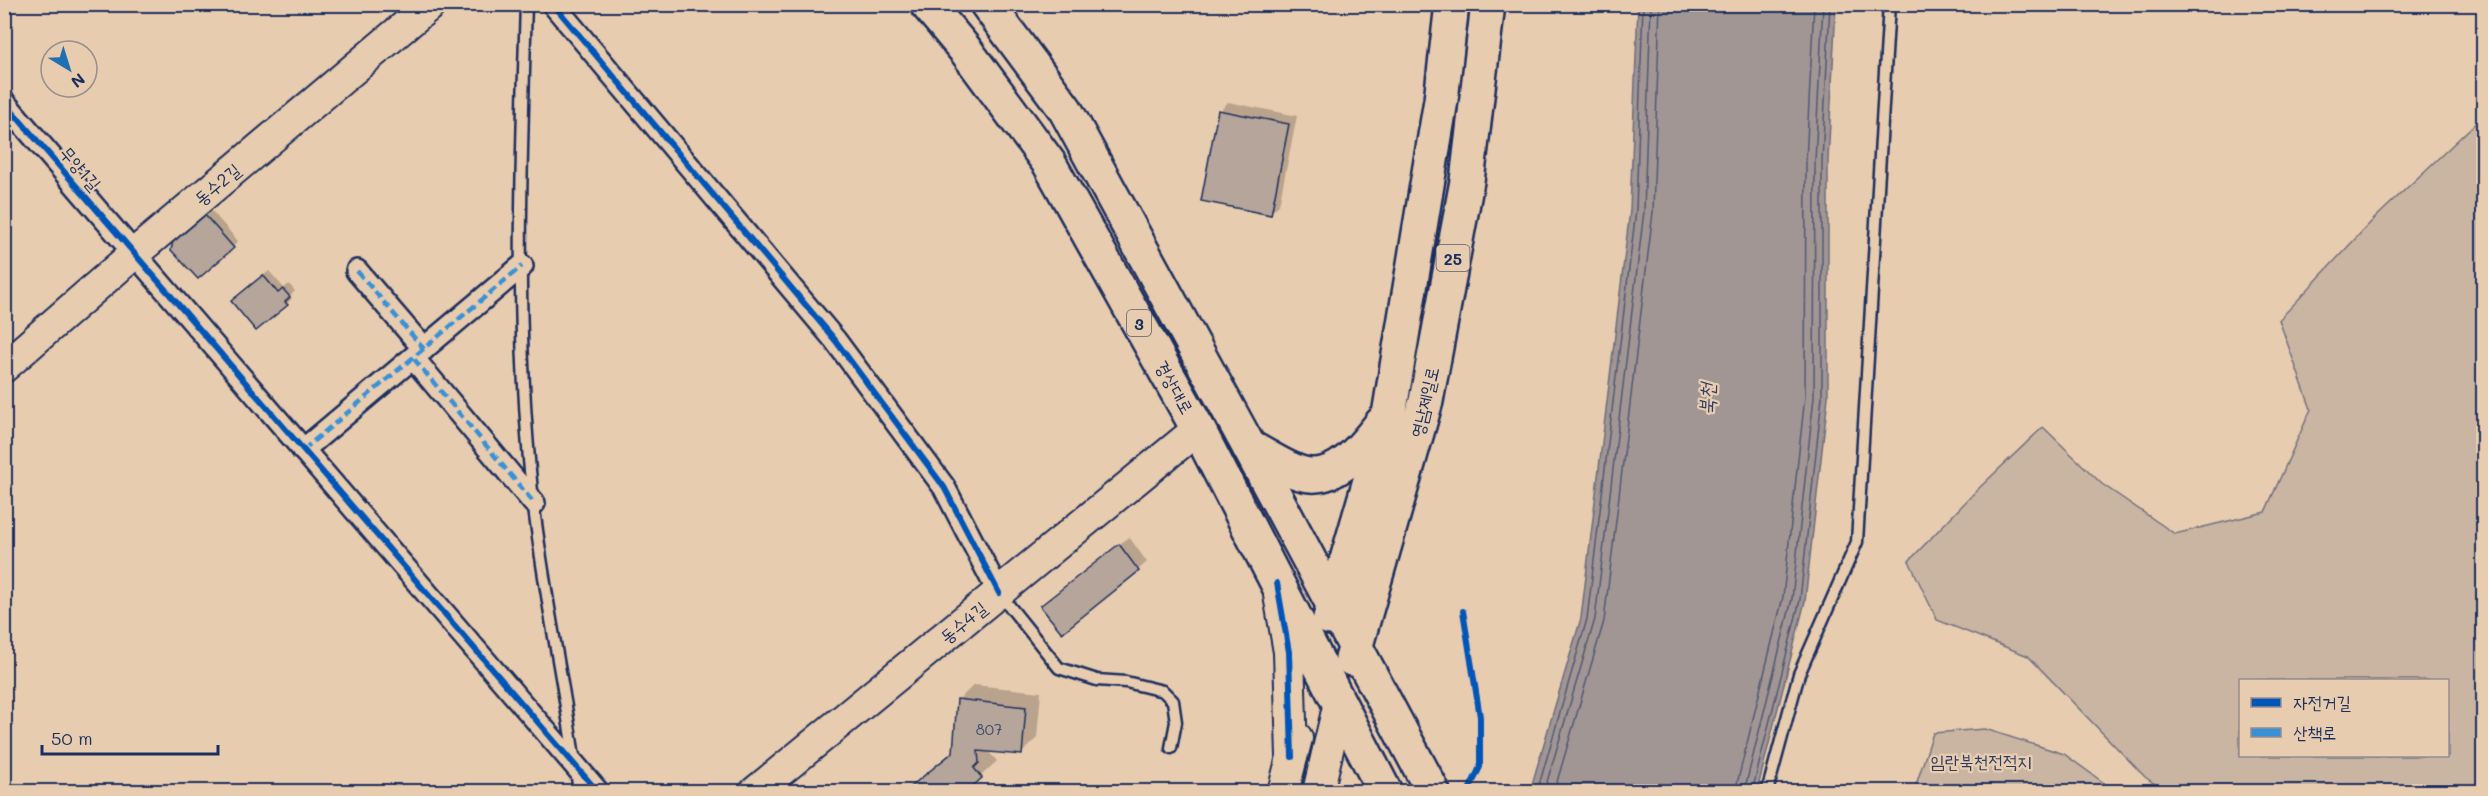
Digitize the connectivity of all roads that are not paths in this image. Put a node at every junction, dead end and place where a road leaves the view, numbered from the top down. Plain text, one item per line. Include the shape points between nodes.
1 (431, 4) edge
2 (526, 4) edge
3 (553, 4) edge
4 (927, 4) edge
5 (987, 4) edge
6 (1452, 4) edge
7 (1488, 4) edge
8 (1889, 4) edge
9 (4, 102) edge
10 (135, 253) junction
11 (522, 266) junction
12 (357, 271) dead end
13 (419, 354) junction
14 (4, 367) edge
15 (1389, 415) junction
16 (1198, 429) junction
17 (1249, 447) junction
18 (303, 450) junction
19 (534, 503) junction
20 (1277, 583) junction
21 (999, 593) junction
22 (1333, 606) junction
23 (1355, 648) junction
24 (1318, 663) junction
25 (1339, 703) junction
26 (1171, 748) dead end
27 (1292, 757) junction
28 (576, 766) junction
29 (1431, 788) edge
30 (579, 792) edge
31 (598, 792) edge
32 (755, 792) edge
33 (1283, 792) edge
34 (1318, 792) edge
35 (1385, 792) edge
36 (1767, 792) edge

1 - 10 street, 동수2길
2 - 11 lane
3 - 21 street via 835,340 944,487
4 - 16 main road, 경상대로 / 3 via 1049,163
5 - 17 main road, 경상대로 / 3 via 1065,109
6 - 15 main road, 영남제일로 via 1438,122
7 - 23 main road, 영남제일로 / 25 via 1467,181 1426,401
8 - 36 lane via 1857,542 1799,674
9 - 10 street, 무양1길
10 - 14 street, 동수2길
10 - 18 street, 무양1길
11 - 13 street
11 - 19 lane via 522,356
12 - 13 street
13 - 18 street
13 - 19 street
15 - 17 main road via 1346,462 1325,475 1303,474
15 - 22 main road, 영남제일로
16 - 20 main road, 경상대로 / 3
16 - 21 street, 동수4길
17 - 22 main road, 경상대로 / 3
18 - 28 street, 무양1길
19 - 28 lane
20 - 24 main road, 경상대로 / 3
20 - 27 street via 1289,652
21 - 26 lane via 1059,668 1096,680 1163,691 1173,701 1176,723
21 - 32 street, 동수4길
22 - 23 main road, 경상대로 / 3
22 - 24 main road, 영남제일로
23 - 25 main road, 영남제일로
23 - 29 main road, 경상대로 / 3
24 - 25 main road, 경상대로 / 3
24 - 27 street, 영남제일로
25 - 34 street, 영남제일로
25 - 35 main road, 경상대로 / 3
27 - 33 street, 영남제일로
28 - 30 lane
28 - 31 street, 무양1길

